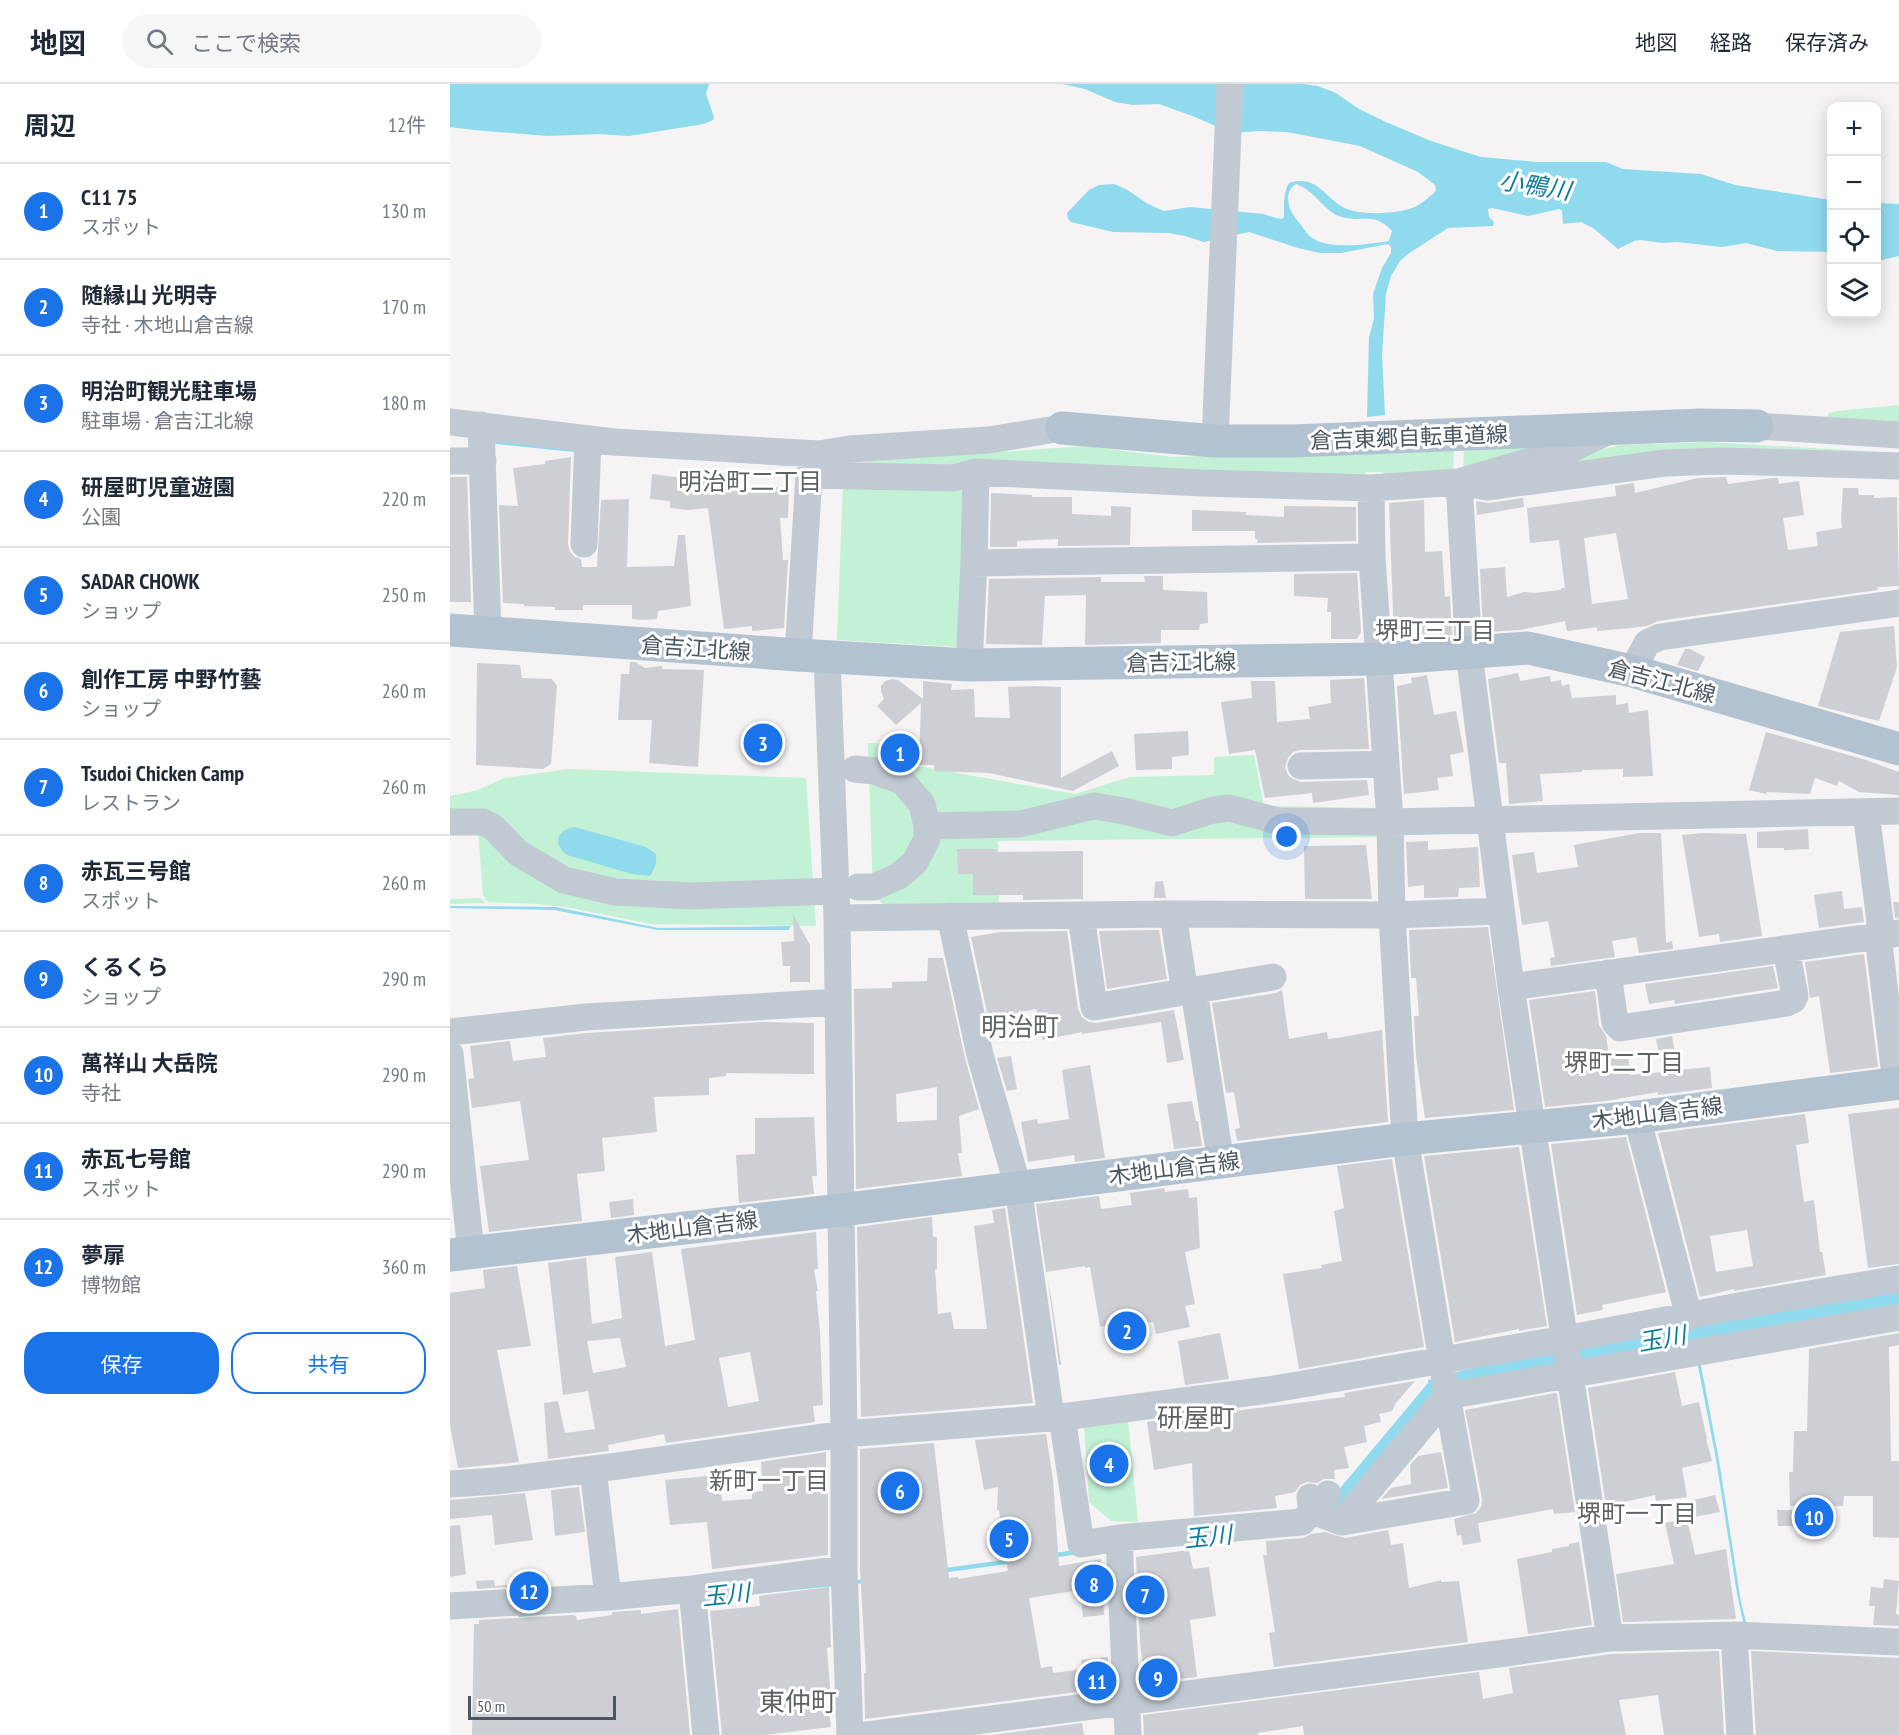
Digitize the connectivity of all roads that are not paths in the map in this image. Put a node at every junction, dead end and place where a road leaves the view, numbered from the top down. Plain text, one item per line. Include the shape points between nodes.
1 (1230, 84) edge
2 (450, 422) edge
3 (481, 425) junction
4 (1757, 426) joint
5 (1062, 428) joint
6 (1216, 428) junction
7 (1613, 429) junction
8 (1899, 435) edge
9 (588, 439) junction
10 (450, 461) edge
11 (483, 461) junction
12 (814, 465) junction
13 (1899, 466) edge
14 (976, 472) junction
15 (1459, 482) junction
16 (1371, 488) junction
17 (584, 544) dead end
18 (1372, 557) junction
19 (974, 562) junction
20 (1899, 603) edge
21 (450, 630) edge
22 (488, 633) junction
23 (1469, 653) junction
24 (813, 656) junction
25 (1378, 659) junction
26 (969, 665) junction
27 (1632, 671) junction
28 (1899, 749) edge
29 (1386, 764) junction
30 (1301, 766) dead end
31 (855, 769) dead end
32 (1899, 811) edge
33 (1866, 812) junction
34 (1490, 820) junction
35 (1390, 822) junction
36 (927, 826) junction
37 (455, 832) edge
38 (847, 889) junction
39 (1502, 911) junction
40 (1173, 914) junction
41 (1080, 915) junction
42 (1392, 915) junction
43 (950, 916) junction
44 (837, 918) junction
45 (1889, 934) edge
46 (1786, 949) junction
47 (1608, 973) junction
48 (1273, 977) dead end
49 (1511, 987) junction
50 (1190, 992) junction
51 (838, 1002) junction
52 (450, 1032) edge
53 (450, 1054) edge
54 (1898, 1083) edge
55 (1637, 1117) junction
56 (1532, 1127) junction
57 (1405, 1139) junction
58 (1221, 1162) junction
59 (1018, 1187) junction
60 (841, 1210) junction
61 (460, 1254) edge
62 (1899, 1279) edge
63 (1689, 1317) junction
64 (1899, 1317) edge
65 (1565, 1339) junction
66 (1442, 1360) junction
67 (1569, 1374) junction
68 (1447, 1396) junction
69 (1057, 1417) junction
70 (844, 1434) junction
71 (593, 1469) junction
72 (450, 1485) edge
73 (1342, 1522) junction
74 (1119, 1538) junction
75 (844, 1569) junction
76 (692, 1589) junction
77 (608, 1597) junction
78 (450, 1606) edge
79 (1734, 1635) junction
80 (1610, 1638) junction
81 (1899, 1642) edge
82 (1127, 1702) junction
83 (706, 1735) edge
84 (850, 1735) edge
85 (867, 1735) edge
86 (1128, 1735) edge
87 (1740, 1735) edge

1 - 6 street
2 - 3 street
3 - 9 street
3 - 11 street
4 - 7 main road, 倉吉東郷自転車道線
4 - 8 street
5 - 6 main road, 倉吉東郷自転車道線
5 - 12 street via 989,440 849,449
6 - 7 main road, 倉吉東郷自転車道線 via 1292,441
7 - 15 street via 1570,449
9 - 12 street
9 - 17 street
10 - 11 street
11 - 22 street
12 - 14 street via 954,478
12 - 24 street
13 - 15 street via 1677,462 1487,487
14 - 16 street
14 - 19 street
15 - 16 street
15 - 23 street
16 - 18 street
18 - 19 street
18 - 25 street
19 - 26 street
20 - 27 street via 1660,637 1647,644
21 - 22 main road, 倉吉江北線
22 - 24 main road, 倉吉江北線
23 - 25 main road, 倉吉江北線
23 - 27 main road, 倉吉江北線 via 1528,648
23 - 34 street
24 - 26 main road, 倉吉江北線
24 - 38 street
25 - 26 main road, 倉吉江北線
25 - 29 street
27 - 28 main road, 倉吉江北線
29 - 30 street
29 - 35 street
31 - 36 street via 902,781 922,804
32 - 33 street
33 - 34 street
33 - 45 street via 1880,921
34 - 35 street
34 - 39 street
35 - 36 street via 1278,821 1229,808 1172,823 1094,806 1020,824
35 - 42 street
36 - 38 street via 927,839 915,862 899,876 874,887
37 - 38 street via 483,822 518,853 564,880 615,892 691,896
38 - 44 street
39 - 42 street
39 - 49 street
40 - 41 street
40 - 42 street
40 - 50 street
41 - 43 street
41 - 50 street via 1094,1007
42 - 57 street
43 - 44 street
43 - 59 street via 980,1055
44 - 51 street
45 - 46 street
45 - 54 street
46 - 47 street
46 - 47 street via 1795,996 1792,1000 1620,1028 1615,1023
47 - 49 street
48 - 50 street
49 - 56 street
50 - 58 street
51 - 52 street via 586,1017
51 - 60 street
53 - 61 street
54 - 55 main road, 木地山倉吉線
55 - 56 main road, 木地山倉吉線
55 - 63 street
56 - 57 main road, 木地山倉吉線
56 - 65 street
57 - 58 main road, 木地山倉吉線
57 - 66 street
58 - 59 main road, 木地山倉吉線
59 - 60 main road, 木地山倉吉線
59 - 69 street
60 - 61 main road, 木地山倉吉線
60 - 70 street
62 - 63 street
63 - 65 street
64 - 67 street
65 - 66 street
65 - 67 street
66 - 68 street
66 - 69 street via 1268,1390
67 - 68 street
67 - 80 street
68 - 73 street
68 - 73 street via 1466,1501
69 - 70 street
69 - 74 street via 1081,1544
70 - 71 street
70 - 75 street
71 - 72 street
71 - 77 street
73 - 74 street via 1317,1501 1302,1522
74 - 82 street
75 - 76 street
75 - 84 street
76 - 77 street
76 - 83 street
77 - 78 street
79 - 80 street
79 - 81 street
79 - 87 street
80 - 82 street
82 - 85 street
82 - 86 street

